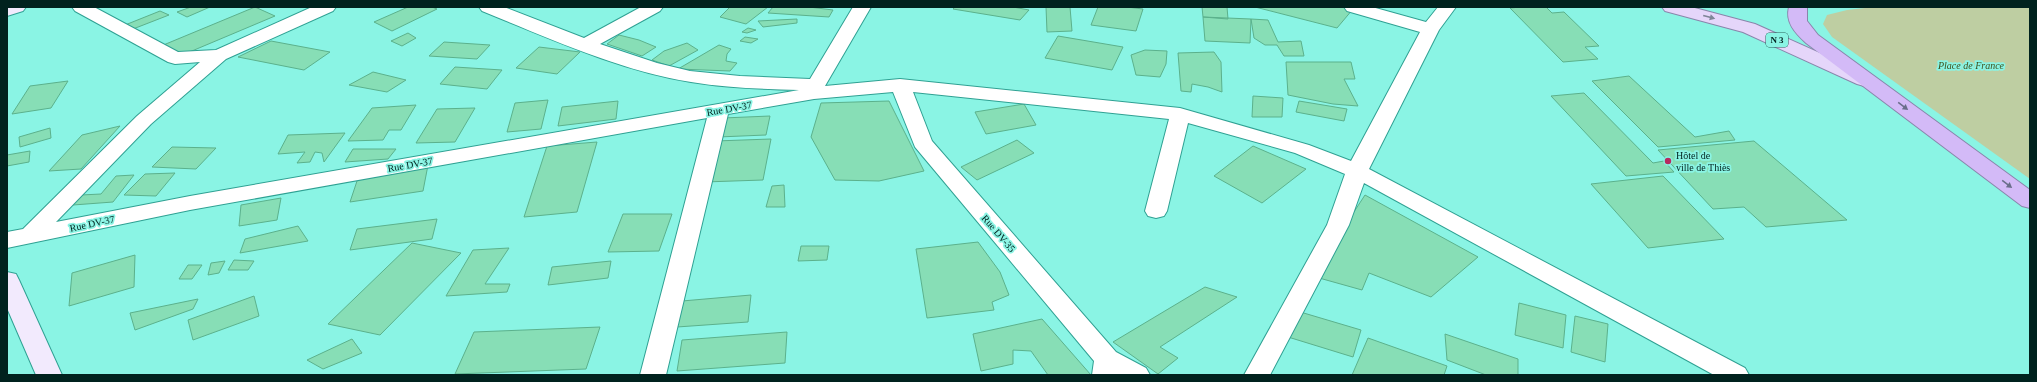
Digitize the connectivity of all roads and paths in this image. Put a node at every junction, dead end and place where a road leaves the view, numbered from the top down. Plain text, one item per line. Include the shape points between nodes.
1 (17, 7) edge
2 (81, 7) edge
3 (327, 7) edge
4 (488, 7) edge
5 (654, 7) edge
6 (862, 7) edge
7 (1353, 7) edge
8 (1447, 7) edge
9 (1671, 7) edge
10 (1798, 7) edge
11 (7, 11) edge
12 (1430, 29) junction
13 (585, 45) junction
14 (219, 55) junction
15 (900, 85) junction
16 (1878, 88) junction
17 (815, 89) junction
18 (718, 109) junction
19 (1180, 114) junction
20 (1357, 171) junction
21 (2030, 201) edge
22 (1156, 212) dead end
23 (31, 235) junction
24 (7, 240) edge
25 (7, 280) edge
26 (1106, 367) edge
27 (49, 375) edge
28 (653, 375) edge
29 (1137, 375) edge
30 (1257, 375) edge
31 (1736, 375) edge

1 - 11 street
2 - 14 street via 175,58
3 - 14 street
4 - 13 street
5 - 13 street
6 - 17 street
7 - 12 street
8 - 12 street
9 -> 16 main road, N 3 via 1749,28 1838,67
10 - 16 highway via 1796,15 1800,27
12 - 20 street
13 - 17 street via 675,73
14 - 23 street via 144,120
15 - 17 street
15 - 19 street
15 - 26 street, Rue DV-35 via 922,143
16 -> 21 highway
17 - 18 street, Rue DV-37
18 - 23 street, Rue DV-37 via 190,203
18 - 28 street
19 - 20 street via 1302,149
19 - 22 street
20 - 30 street via 1338,225
20 - 31 street
23 - 24 street, Rue DV-37
25 - 27 street
26 - 29 street

